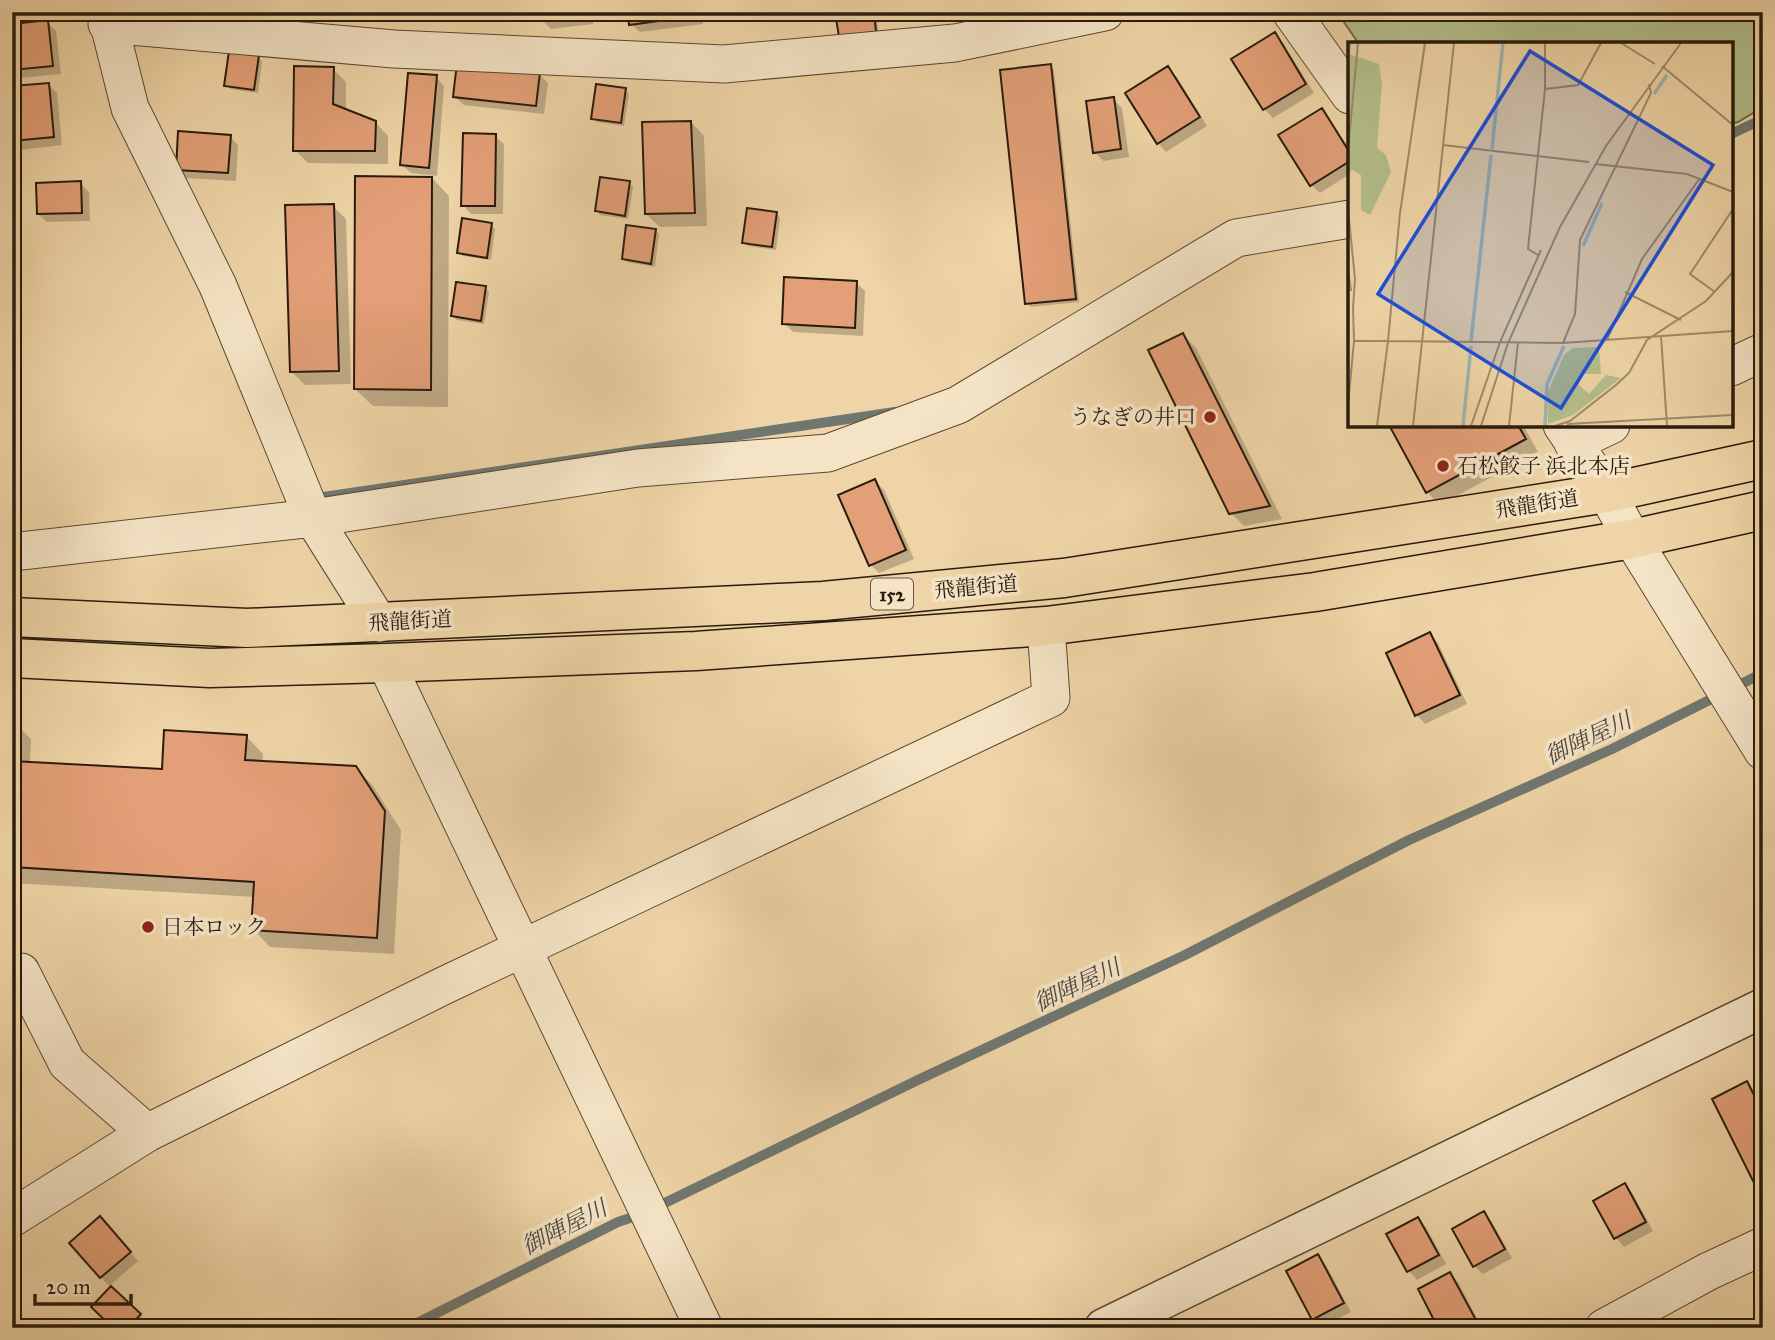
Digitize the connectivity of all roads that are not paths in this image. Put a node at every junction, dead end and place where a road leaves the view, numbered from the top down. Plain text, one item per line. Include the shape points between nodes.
1 (1105, 12) edge
2 (1291, 12) edge
3 (107, 18) edge
4 (953, 28) edge
5 (1348, 92) edge
6 (1348, 219) edge
7 (1763, 352) edge
8 (1733, 367) edge
9 (1601, 427) edge
10 (1568, 434) edge
11 (1763, 459) edge
12 (1607, 493) junction
13 (1763, 510) edge
14 (313, 518) junction
15 (1632, 539) junction
16 (12, 552) edge
17 (12, 617) edge
18 (379, 623) junction
19 (1046, 626) junction
20 (12, 658) edge
21 (386, 663) junction
22 (1763, 751) edge
23 (522, 950) junction
24 (12, 973) edge
25 (1763, 1009) edge
26 (147, 1133) junction
27 (12, 1218) edge
28 (1763, 1246) edge
29 (704, 1328) edge
30 (1104, 1328) edge
31 (1604, 1328) edge

1 - 4 street
2 - 5 street
3 - 4 street via 394,49 724,64
3 - 14 street via 130,108 219,286
6 - 14 street via 1236,238 958,405 828,453 638,468
7 - 8 street
9 - 10 street
10 - 12 street
11 - 12 highway, 飛龍街道 / 152
12 - 15 street
12 - 18 highway, 飛龍街道 / 152 via 1064,578 823,601
13 - 15 highway, 飛龍街道 / 152
14 - 16 street
14 - 18 street
15 - 19 highway, 飛龍街道 / 152 via 1315,592
15 - 22 street
17 - 18 highway, 飛龍街道 / 152 via 247,628
19 - 21 highway, 飛龍街道 / 152 via 696,652
19 - 23 street via 1051,698
20 - 21 highway, 飛龍街道 / 152 via 210,668
21 - 23 street
23 - 26 street
23 - 29 street
24 - 26 street via 21,972 68,1063
25 - 30 street
26 - 27 street
28 - 31 street

